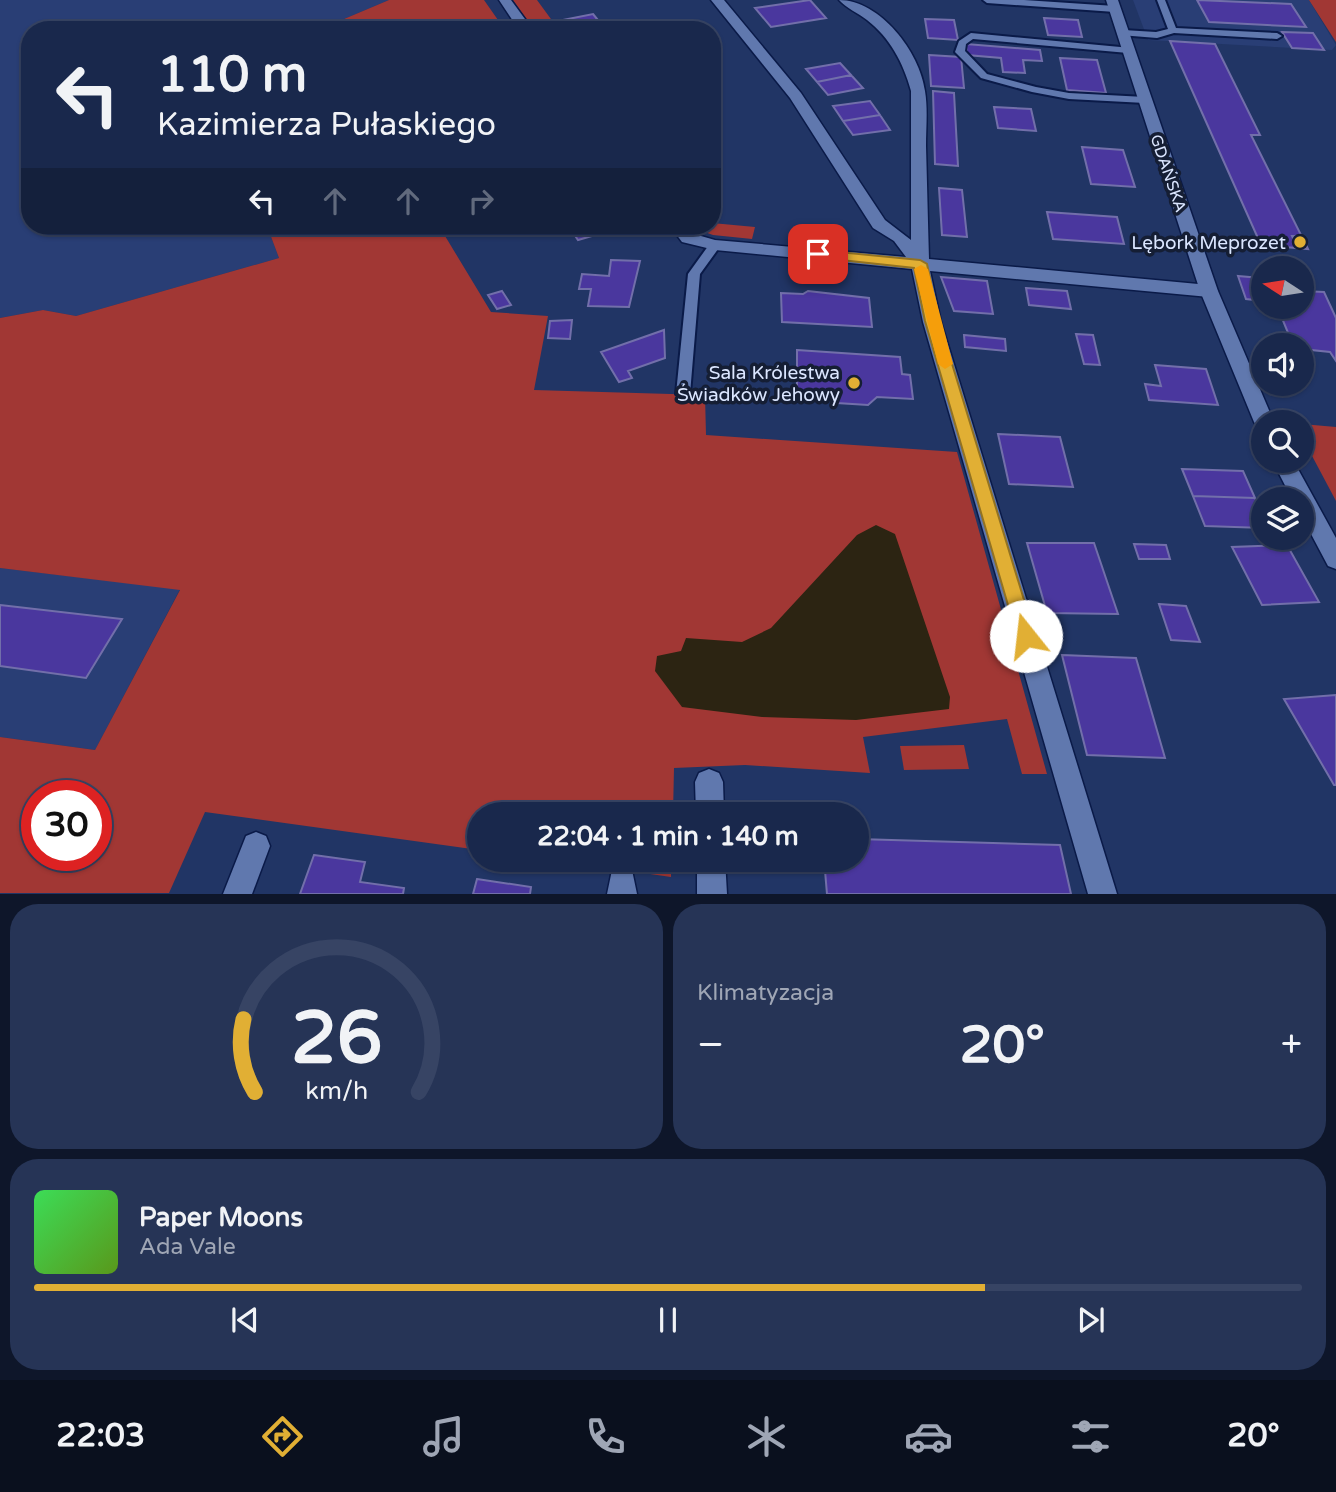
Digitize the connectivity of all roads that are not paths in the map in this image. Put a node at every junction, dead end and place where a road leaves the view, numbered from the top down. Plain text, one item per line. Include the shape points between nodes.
1 (505, 0) edge
2 (717, 0) edge
3 (845, 0) edge
4 (987, 0) edge
5 (1161, 0) edge
6 (1113, 5) edge
7 (520, 21) edge
8 (1173, 30) junction
9 (1277, 36) dead end
10 (1125, 42) junction
11 (1144, 100) junction
12 (686, 235) edge
13 (715, 244) junction
14 (920, 264) junction
15 (1209, 291) junction
16 (683, 394) dead end
17 (1259, 410) edge
18 (1289, 473) edge
19 (1336, 559) edge
20 (709, 782) dead end
21 (710, 802) edge
22 (256, 846) dead end
23 (711, 872) edge
24 (237, 894) edge
25 (712, 894) edge
26 (1103, 894) edge

1 - 7 street
2 - 14 street via 796,96 879,224 900,237
3 - 14 street via 899,42 913,66 918,90
4 - 6 lane
5 - 8 lane
6 - 10 street, GDAŃSKA
8 - 9 lane
8 - 10 lane
10 - 11 street, GDAŃSKA
10 - 11 lane via 971,36 960,52 984,76 1035,90
11 - 15 street, GDAŃSKA
12 - 13 street
13 - 14 street
13 - 16 lane via 694,274
14 - 15 street
14 - 26 street via 932,321
15 - 17 street, GDAŃSKA
18 - 19 street
20 - 21 street
22 - 24 street
23 - 25 street

